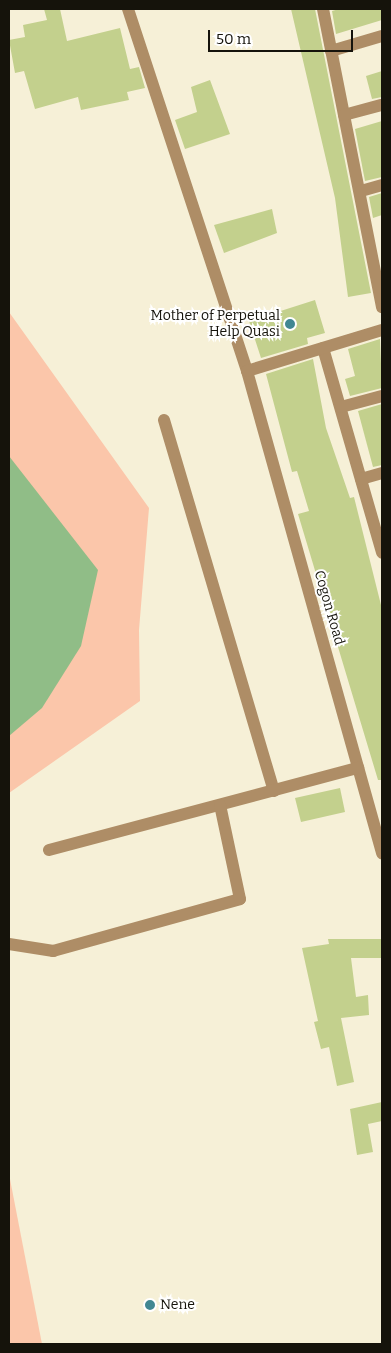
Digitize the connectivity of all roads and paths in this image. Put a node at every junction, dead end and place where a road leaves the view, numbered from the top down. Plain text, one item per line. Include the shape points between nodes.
1 (128, 9) edge
2 (323, 9) edge
3 (382, 36) edge
4 (331, 51) junction
5 (382, 105) edge
6 (344, 115) junction
7 (382, 185) edge
8 (361, 191) junction
9 (378, 257) edge
10 (382, 307) edge
11 (382, 330) edge
12 (323, 348) junction
13 (247, 371) junction
14 (382, 396) edge
15 (341, 407) junction
16 (164, 420) dead end
17 (382, 473) edge
18 (361, 479) junction
19 (381, 546) edge
20 (358, 768) junction
21 (274, 791) junction
22 (220, 805) junction
23 (380, 836) edge
24 (49, 850) dead end
25 (382, 853) edge
26 (9, 944) edge

1 - 13 street, Cogon Road
2 - 4 street
3 - 4 street
4 - 6 street
5 - 6 street
6 - 8 street
7 - 8 street
8 - 9 street
9 - 10 street
11 - 12 street
12 - 13 street
12 - 15 street
13 - 20 street, Cogon Road
14 - 15 street
15 - 18 street
16 - 21 street
17 - 18 street
18 - 19 street
20 - 21 street
20 - 23 street, Cogon Road
21 - 22 street
22 - 24 street
22 - 26 street via 240,899 53,951
23 - 25 street, Cogon Road

